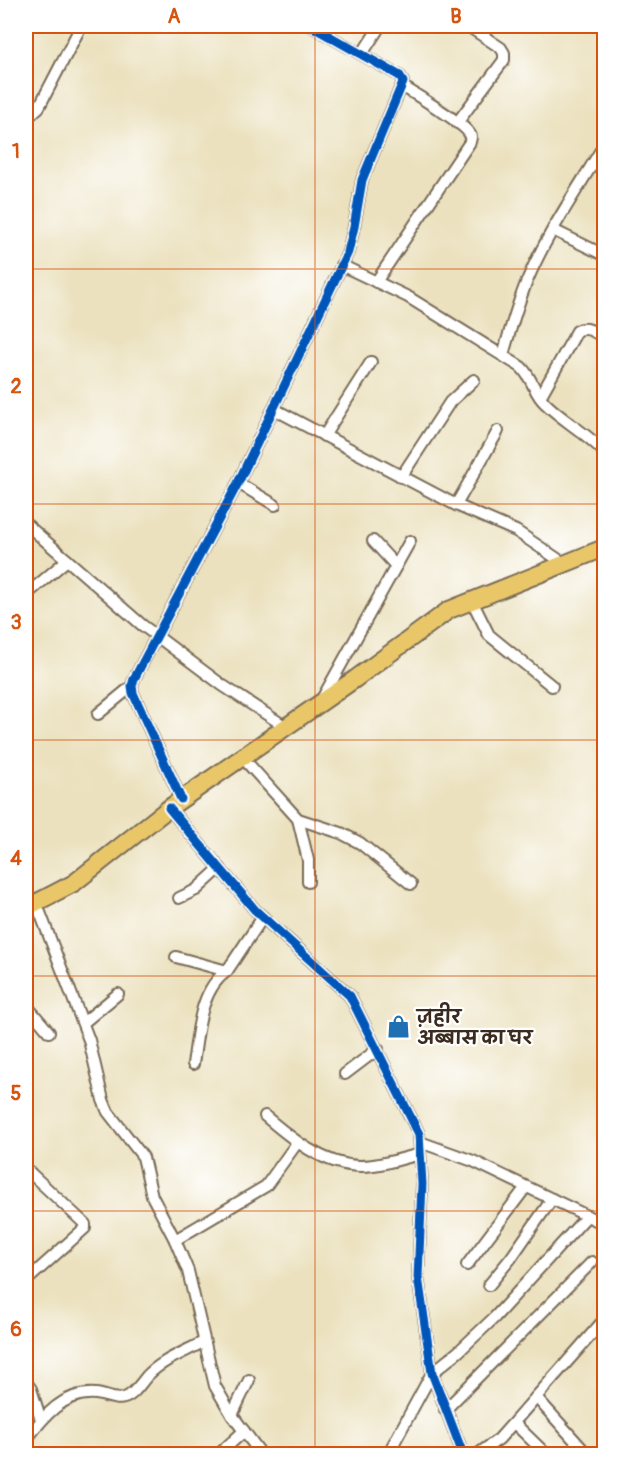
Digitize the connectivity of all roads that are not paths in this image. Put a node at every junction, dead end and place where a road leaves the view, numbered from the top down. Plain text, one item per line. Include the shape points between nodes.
1 (81, 26) edge
2 (311, 26) edge
3 (380, 26) edge
4 (468, 26) edge
5 (362, 54) junction
6 (402, 86) junction
7 (26, 119) edge
8 (457, 123) junction
9 (604, 145) edge
10 (553, 230) junction
11 (604, 255) edge
12 (341, 265) junction
13 (376, 282) junction
14 (604, 338) edge
15 (503, 355) junction
16 (371, 362) dead end
17 (474, 380) dead end
18 (540, 397) junction
19 (274, 409) junction
20 (498, 431) dead end
21 (324, 436) junction
22 (604, 452) edge
23 (401, 477) junction
24 (238, 483) junction
25 (275, 504) dead end
26 (456, 505) junction
27 (26, 524) edge
28 (373, 541) dead end
29 (410, 541) dead end
30 (604, 548) edge
31 (67, 560) junction
32 (565, 564) junction
33 (396, 566) junction
34 (26, 595) edge
35 (472, 601) junction
36 (156, 636) junction
37 (132, 686) junction
38 (552, 686) dead end
39 (319, 704) junction
40 (98, 714) dead end
41 (286, 727) junction
42 (242, 757) junction
43 (175, 803) junction
44 (298, 819) junction
45 (220, 868) junction
46 (308, 882) dead end
47 (411, 885) dead end
48 (179, 898) dead end
49 (31, 905) edge
50 (263, 917) junction
51 (176, 957) dead end
52 (227, 971) junction
53 (118, 994) dead end
54 (26, 1005) edge
55 (83, 1023) junction
56 (49, 1032) dead end
57 (378, 1049) junction
58 (193, 1064) dead end
59 (345, 1074) dead end
60 (265, 1116) dead end
61 (420, 1142) junction
62 (297, 1143) junction
63 (420, 1154) junction
64 (26, 1169) edge
65 (526, 1187) junction
66 (552, 1199) junction
67 (587, 1216) junction
68 (604, 1224) edge
69 (175, 1240) junction
70 (592, 1262) dead end
71 (467, 1264) dead end
72 (26, 1281) edge
73 (489, 1285) dead end
74 (604, 1320) edge
75 (203, 1342) junction
76 (432, 1373) junction
77 (249, 1380) dead end
78 (26, 1382) edge
79 (536, 1397) junction
80 (445, 1410) junction
81 (232, 1415) junction
82 (41, 1420) junction
83 (514, 1423) junction
84 (244, 1431) junction
85 (26, 1440) edge
86 (219, 1455) edge
87 (261, 1455) edge
88 (388, 1455) edge
89 (463, 1455) edge
90 (478, 1455) edge
91 (546, 1455) edge
92 (587, 1455) edge

1 - 7 street via 39,107
2 - 5 street
3 - 5 street
4 - 8 street via 501,48 504,60
5 - 6 street via 400,76
6 - 8 street
6 - 12 street via 362,180 352,240
8 - 13 street via 471,136 470,142
9 - 10 street
10 - 11 street
10 - 15 street via 527,280
12 - 13 street
12 - 19 street
13 - 15 street
14 - 18 street via 588,329 577,331
15 - 18 street via 525,370
16 - 21 street
17 - 23 street via 450,402
18 - 22 street
19 - 21 street
19 - 24 street
20 - 26 street
21 - 23 street
23 - 26 street
24 - 25 street
24 - 36 street
26 - 32 street via 516,531
27 - 31 street
28 - 33 street
29 - 33 street
30 - 32 main road
31 - 34 street
31 - 36 street
32 - 35 main road
33 - 39 street
35 - 38 street via 489,635
35 - 39 main road via 448,610
36 - 37 street
36 - 41 street
37 - 40 street
37 - 43 street
39 - 41 main road
41 - 42 main road
42 - 43 main road
42 - 44 street
43 - 45 street
43 - 49 main road via 74,883
44 - 46 street via 308,860
44 - 47 street via 360,843
45 - 48 street via 196,890
45 - 50 street
49 - 55 street
50 - 52 street
50 - 57 street via 350,996
51 - 52 street
52 - 58 street via 210,989
53 - 55 street
54 - 56 street
55 - 69 street via 108,1112 143,1157 152,1196
57 - 59 street
57 - 61 street
60 - 62 street
61 - 63 street
61 - 65 street via 473,1161
62 - 63 street via 346,1165 381,1164
62 - 69 street via 266,1186
63 - 76 street via 418,1277
64 - 72 street via 85,1224
65 - 66 street
65 - 71 street
66 - 67 street
66 - 73 street
67 - 68 street
67 - 76 street via 495,1317
69 - 75 street via 190,1278
70 - 80 street
74 - 79 street
75 - 81 street via 215,1386
75 - 82 street via 154,1369 124,1398 81,1395 57,1405
76 - 80 street
76 - 88 street
77 - 81 street
78 - 82 street
79 - 83 street
79 - 92 street
80 - 89 street
81 - 84 street
82 - 85 street
83 - 90 street
83 - 91 street
84 - 86 street
84 - 87 street

